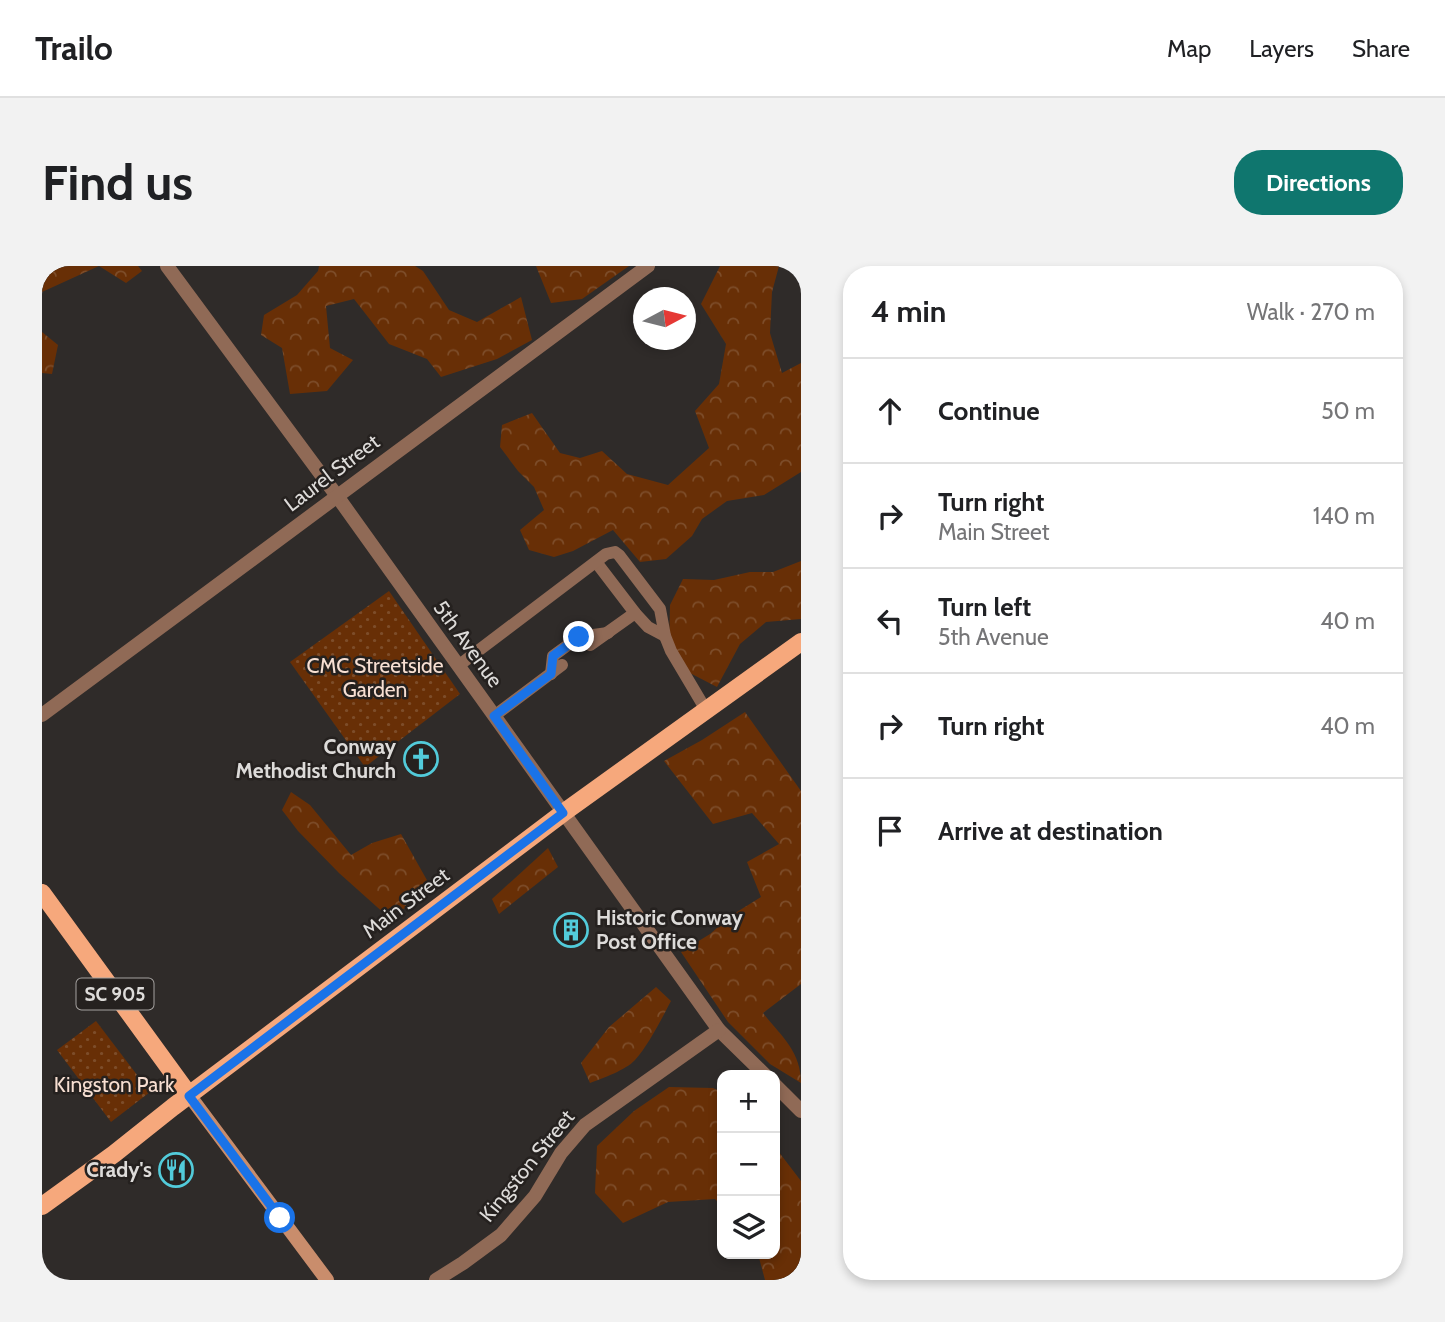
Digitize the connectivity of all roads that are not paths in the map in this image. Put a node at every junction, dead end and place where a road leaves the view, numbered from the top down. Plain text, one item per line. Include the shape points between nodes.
1 (167, 266) edge
2 (648, 266) edge
3 (337, 496) junction
4 (596, 562) junction
5 (635, 613) junction
6 (608, 633) junction
7 (665, 636) junction
8 (801, 642) edge
9 (590, 645) dead end
10 (562, 665) dead end
11 (458, 666) junction
12 (551, 674) junction
13 (706, 709) junction
14 (42, 715) edge
15 (494, 716) junction
16 (563, 813) junction
17 (42, 893) edge
18 (719, 1030) junction
19 (760, 1070) edge
20 (780, 1090) edge
21 (189, 1096) junction
22 (801, 1111) edge
23 (42, 1206) edge
24 (327, 1280) edge
25 (436, 1280) edge

1 - 3 street, 5th Avenue
2 - 3 street, Laurel Street
3 - 11 street, 5th Avenue
3 - 14 street, Laurel Street
4 - 5 lane
4 - 7 lane via 606,554 619,555 660,609
4 - 11 lane
5 - 6 lane
5 - 7 lane
6 - 9 lane
6 - 12 lane via 579,637 553,656
7 - 13 lane
8 - 13 main road, Main Street
10 - 12 lane
11 - 15 street, 5th Avenue
12 - 15 lane
13 - 16 main road, Main Street
15 - 16 street, 5th Avenue
16 - 18 street, 5th Avenue
16 - 21 main road, Main Street
17 - 21 main road, SC 905
18 - 19 street, 5th Avenue
18 - 25 street, Kingston Street via 585,1125 501,1235
20 - 22 street
21 - 23 main road, Main Street
21 - 24 main road, SC 905

